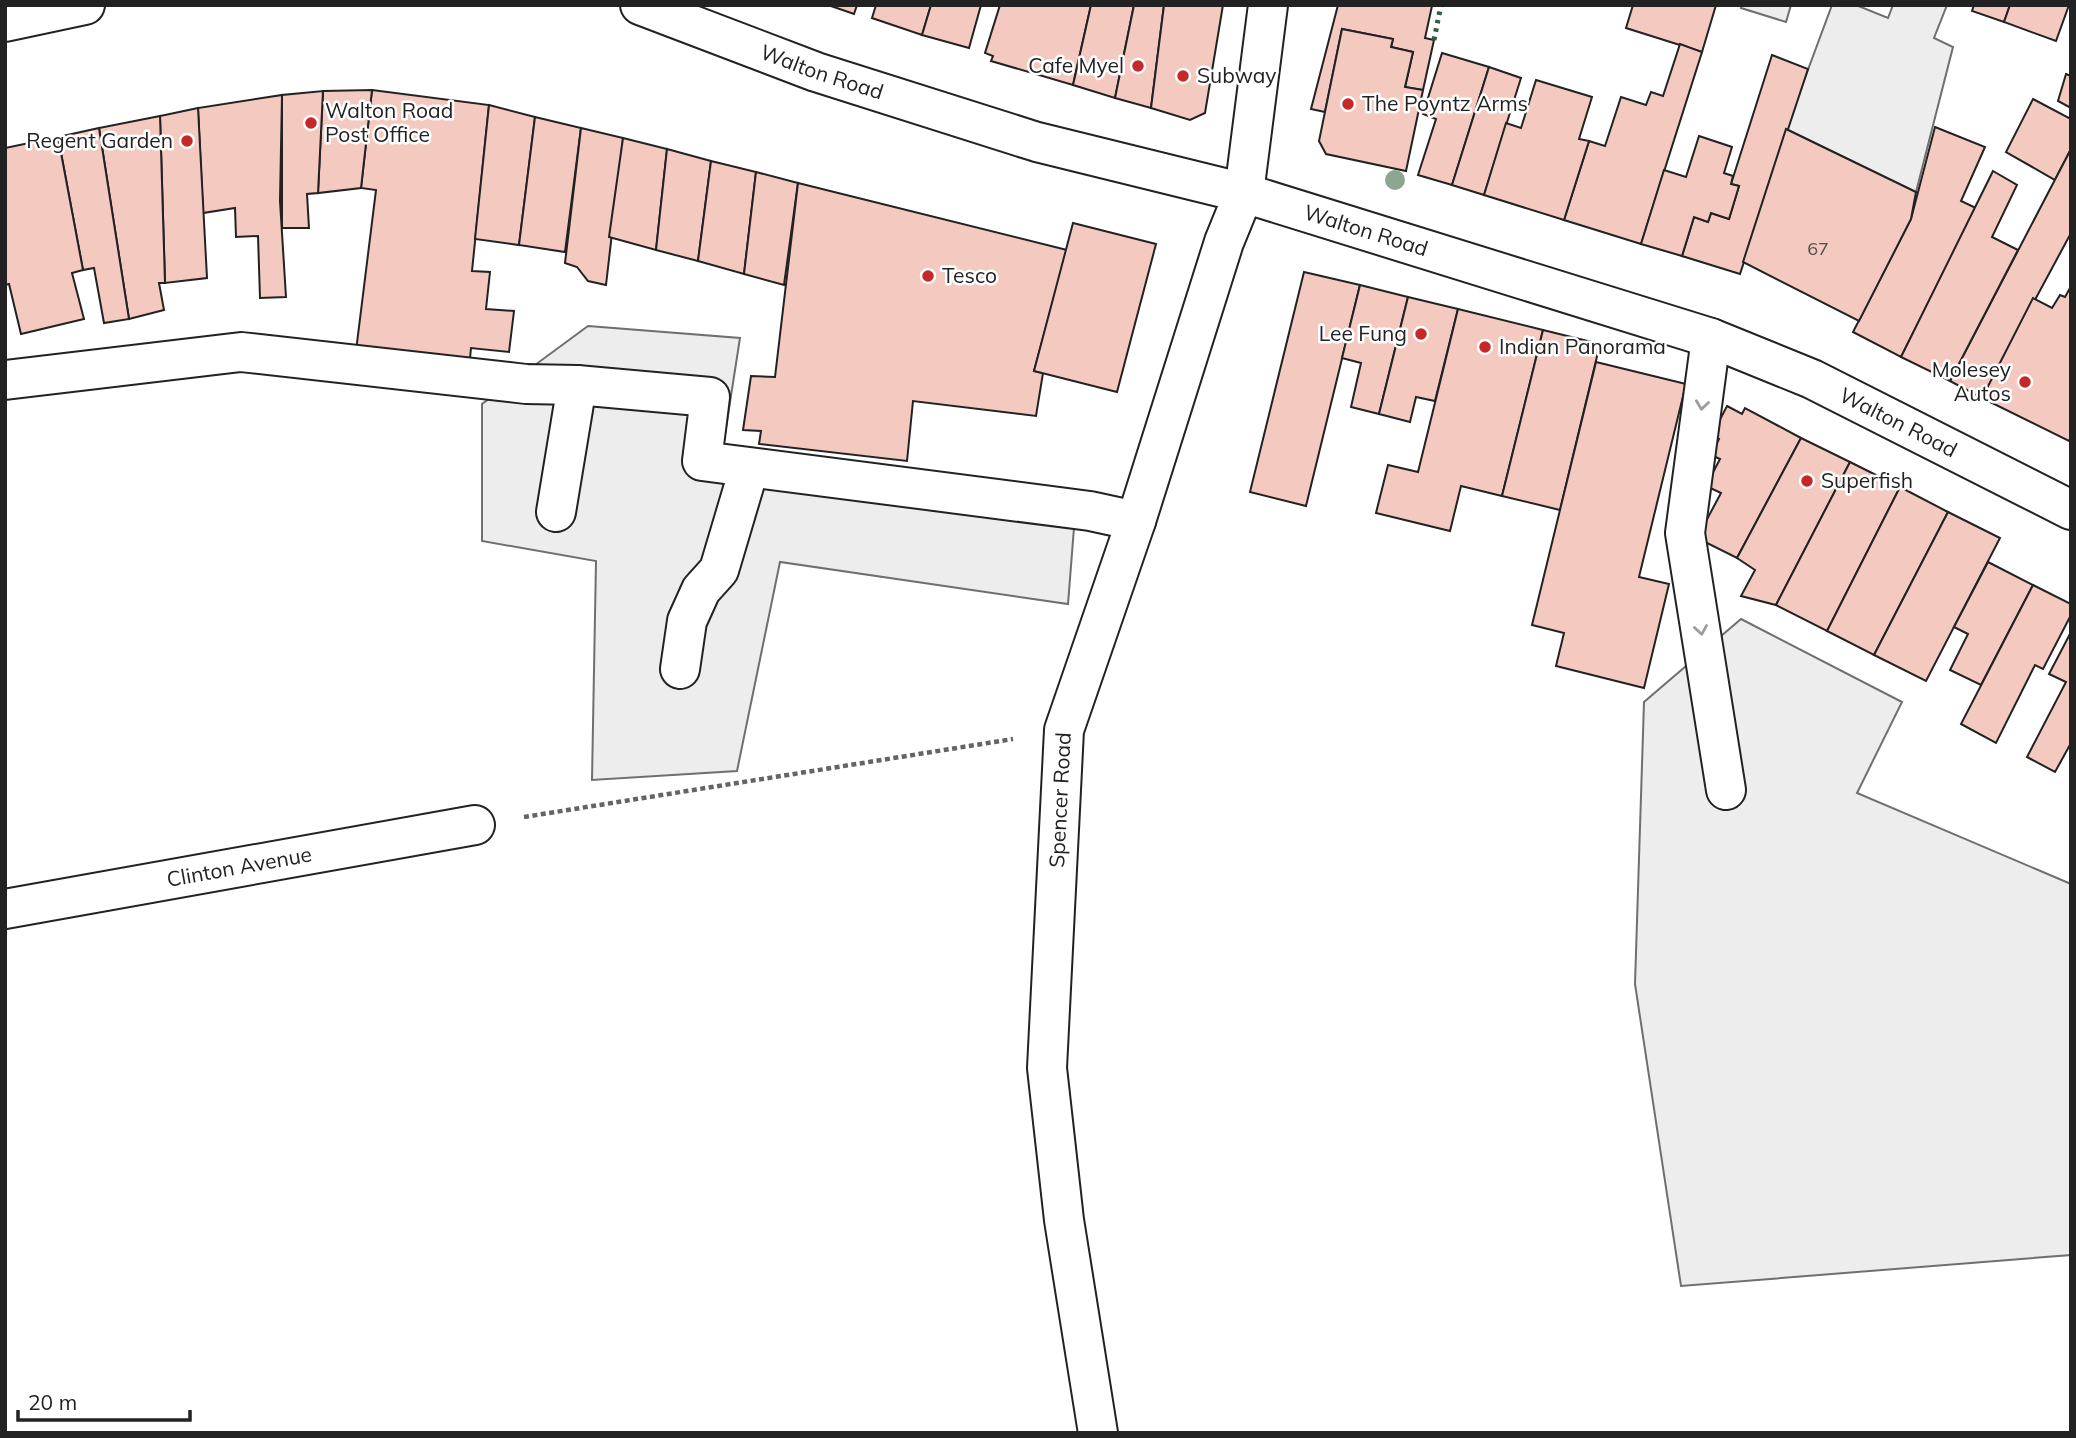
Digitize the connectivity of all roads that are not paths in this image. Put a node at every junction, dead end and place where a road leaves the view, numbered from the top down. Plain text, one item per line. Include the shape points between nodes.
1 (640, 5) edge
2 (1268, 5) edge
3 (75, 6) edge
4 (5, 22) edge
5 (1244, 192) junction
6 (1711, 338) junction
7 (5, 380) edge
8 (577, 385) junction
9 (749, 469) junction
10 (2071, 510) edge
11 (556, 512) dead end
12 (1136, 521) junction
13 (680, 669) dead end
14 (1726, 790) dead end
15 (475, 825) road end
16 (5, 909) edge
17 (1098, 1433) edge

1 - 5 street, Walton Road via 816,72 1037,142
2 - 5 street, Spencer Road
3 - 4 street
5 - 6 street, Walton Road
5 - 12 street, Spencer Road
6 - 10 street, Walton Road via 1812,379
6 -> 14 street via 1685,533
7 - 8 street via 241,352 526,384
8 - 9 street via 710,397 702,461
8 - 11 street
9 - 12 street via 1090,511
9 - 13 street via 719,570 701,590 687,621
12 - 17 street, Spencer Road via 1064,730 1047,1068 1064,1220
15 - 16 street, Clinton Avenue

